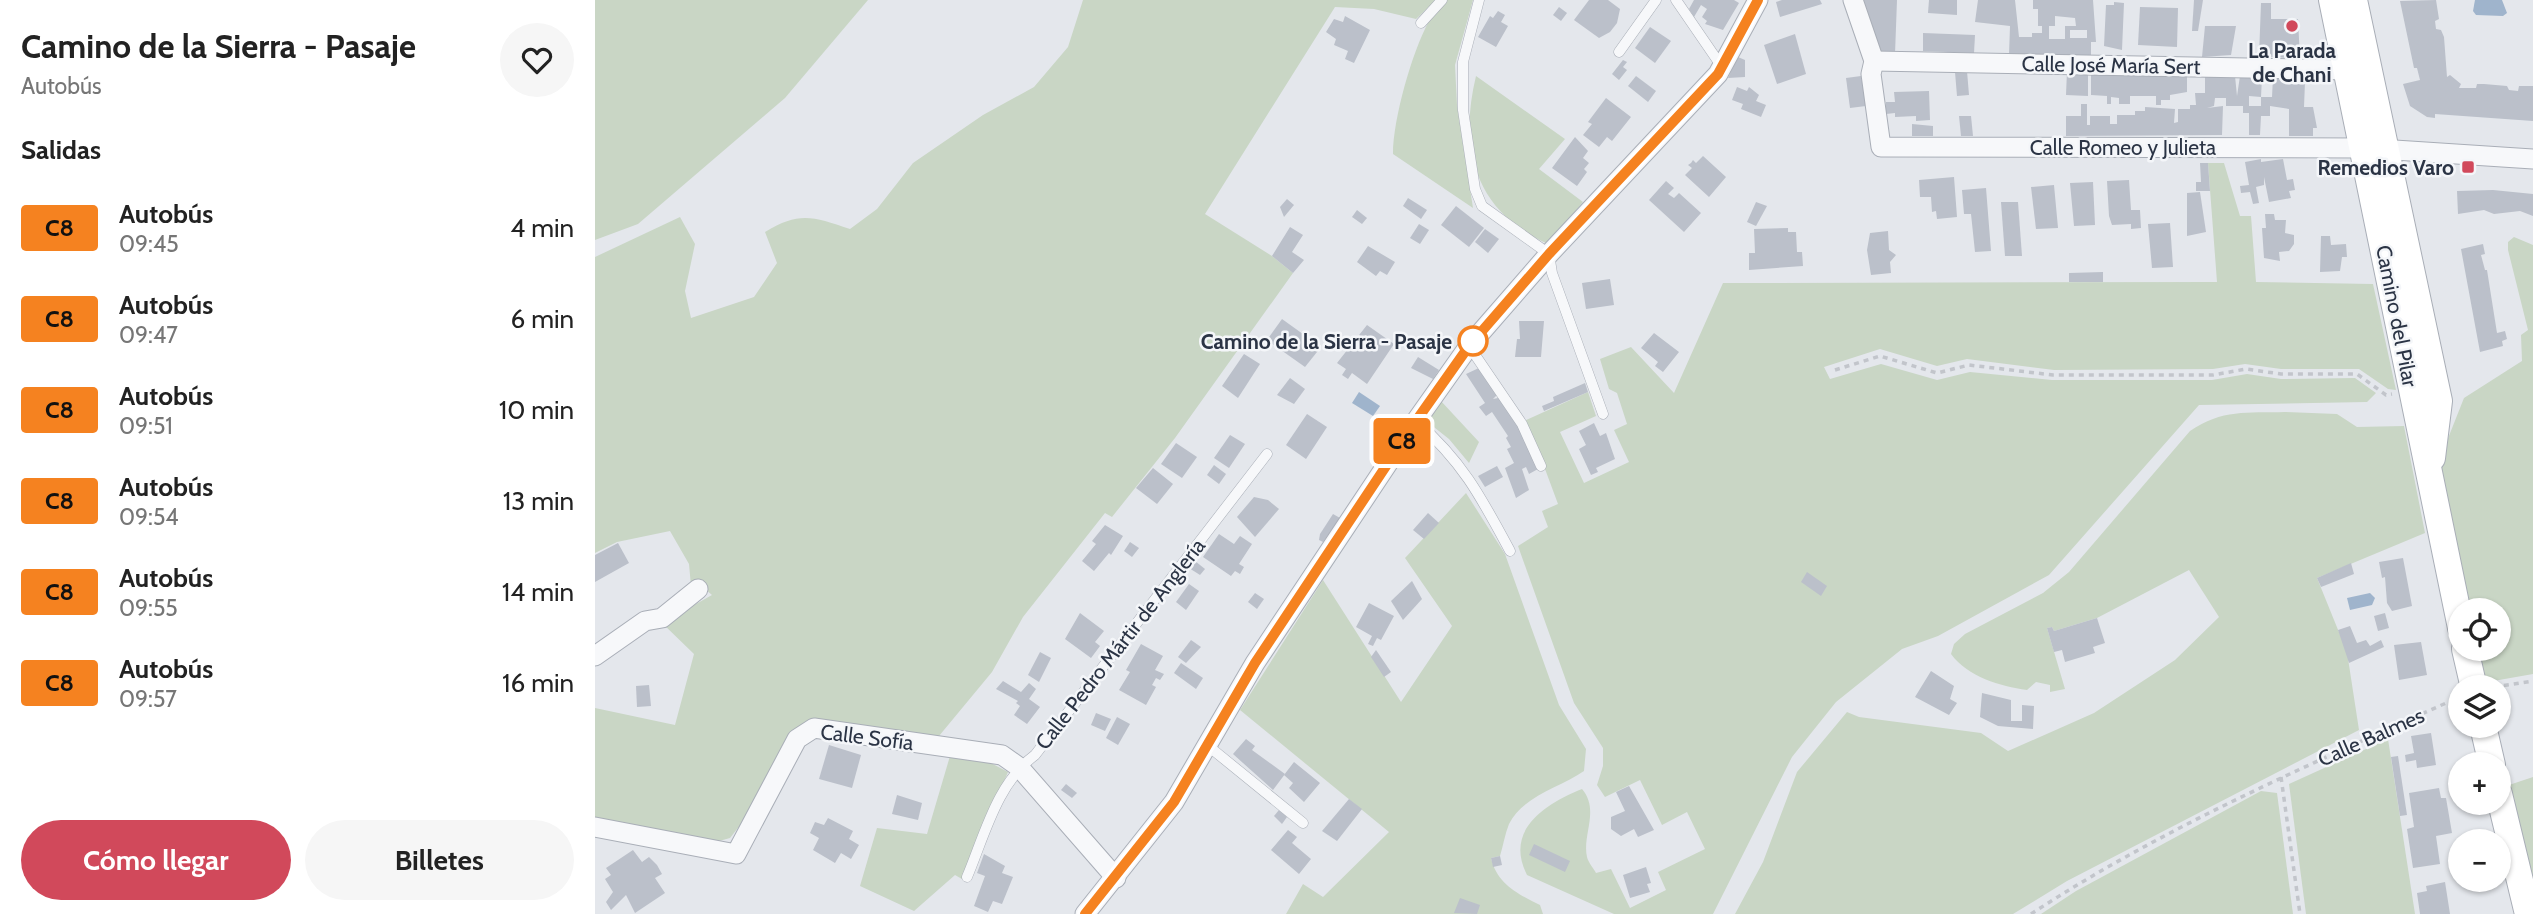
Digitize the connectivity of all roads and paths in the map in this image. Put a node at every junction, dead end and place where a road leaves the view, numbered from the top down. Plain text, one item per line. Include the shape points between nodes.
1 (1442, 0) edge
2 (1479, 0) edge
3 (1656, 0) edge
4 (1676, 0) edge
5 (1758, 0) edge
6 (1853, 0) edge
7 (2332, 0) edge
8 (2354, 0) edge
9 (1421, 23) dead end
10 (1619, 52) dead end
11 (1874, 61) junction
12 (1722, 67) junction
13 (2348, 70) junction
14 (2376, 149) junction
15 (2533, 159) edge
16 (1549, 254) junction
17 (1469, 346) junction
18 (1835, 370) dead end
19 (2411, 393) junction
20 (1603, 414) dead end
21 (1416, 421) junction
22 (1267, 454) dead end
23 (1541, 466) dead end
24 (2429, 484) junction
25 (1510, 551) dead end
26 (698, 589) dead end
27 (2454, 598) edge
28 (595, 656) edge
29 (2533, 681) edge
30 (2511, 685) edge
31 (2448, 702) edge
32 (1207, 745) junction
33 (1019, 767) junction
34 (2281, 777) junction
35 (2504, 815) edge
36 (1303, 823) dead end
37 (595, 827) edge
38 (967, 877) dead end
39 (1115, 878) junction
40 (1085, 914) edge
41 (2031, 914) edge
42 (2300, 914) edge
43 (2528, 914) edge

1 - 9 lane
2 - 16 lane via 1463,62 1463,110 1475,189 1482,206
3 - 10 lane
4 - 12 lane
5 - 12 street
6 - 11 street
7 - 13 main road, Camino del Pilar
8 - 14 main road, Camino del Pilar
11 - 13 street, Calle José María Sert
11 - 14 street, Calle Romeo y Julieta via 1871,75 1881,147
12 - 16 street
13 - 14 main road, Camino del Pilar
14 - 15 street, Calle Romeo y Julieta
14 - 19 main road, Camino del Pilar
14 - 24 main road, Camino del Pilar via 2439,401
16 - 17 street
16 - 20 lane
17 - 21 street
17 - 23 lane via 1522,424
18 - 19 path via 1880,356 1937,373 1969,365 2053,375 2213,375 2246,369 2357,374 2386,395
19 - 24 main road, Camino del Pilar
21 - 25 lane via 1475,484
21 - 32 street via 1255,663
22 - 33 lane, Calle Pedro Mártir de Anglería via 1035,754
24 - 27 main road, Camino del Pilar
26 - 28 street via 662,618 645,621
29 - 30 path
31 - 34 path, Calle Balmes
32 - 36 lane
32 - 39 street via 1174,802
33 - 37 street, Calle Sofía via 1002,754 814,728 797,739 736,854
33 - 38 lane, Calle Pedro Mártir de Anglería via 1007,783
33 - 39 street, Calle Sofía
34 - 41 path, Calle Balmes
34 - 42 path
35 - 43 main road
39 - 40 street

